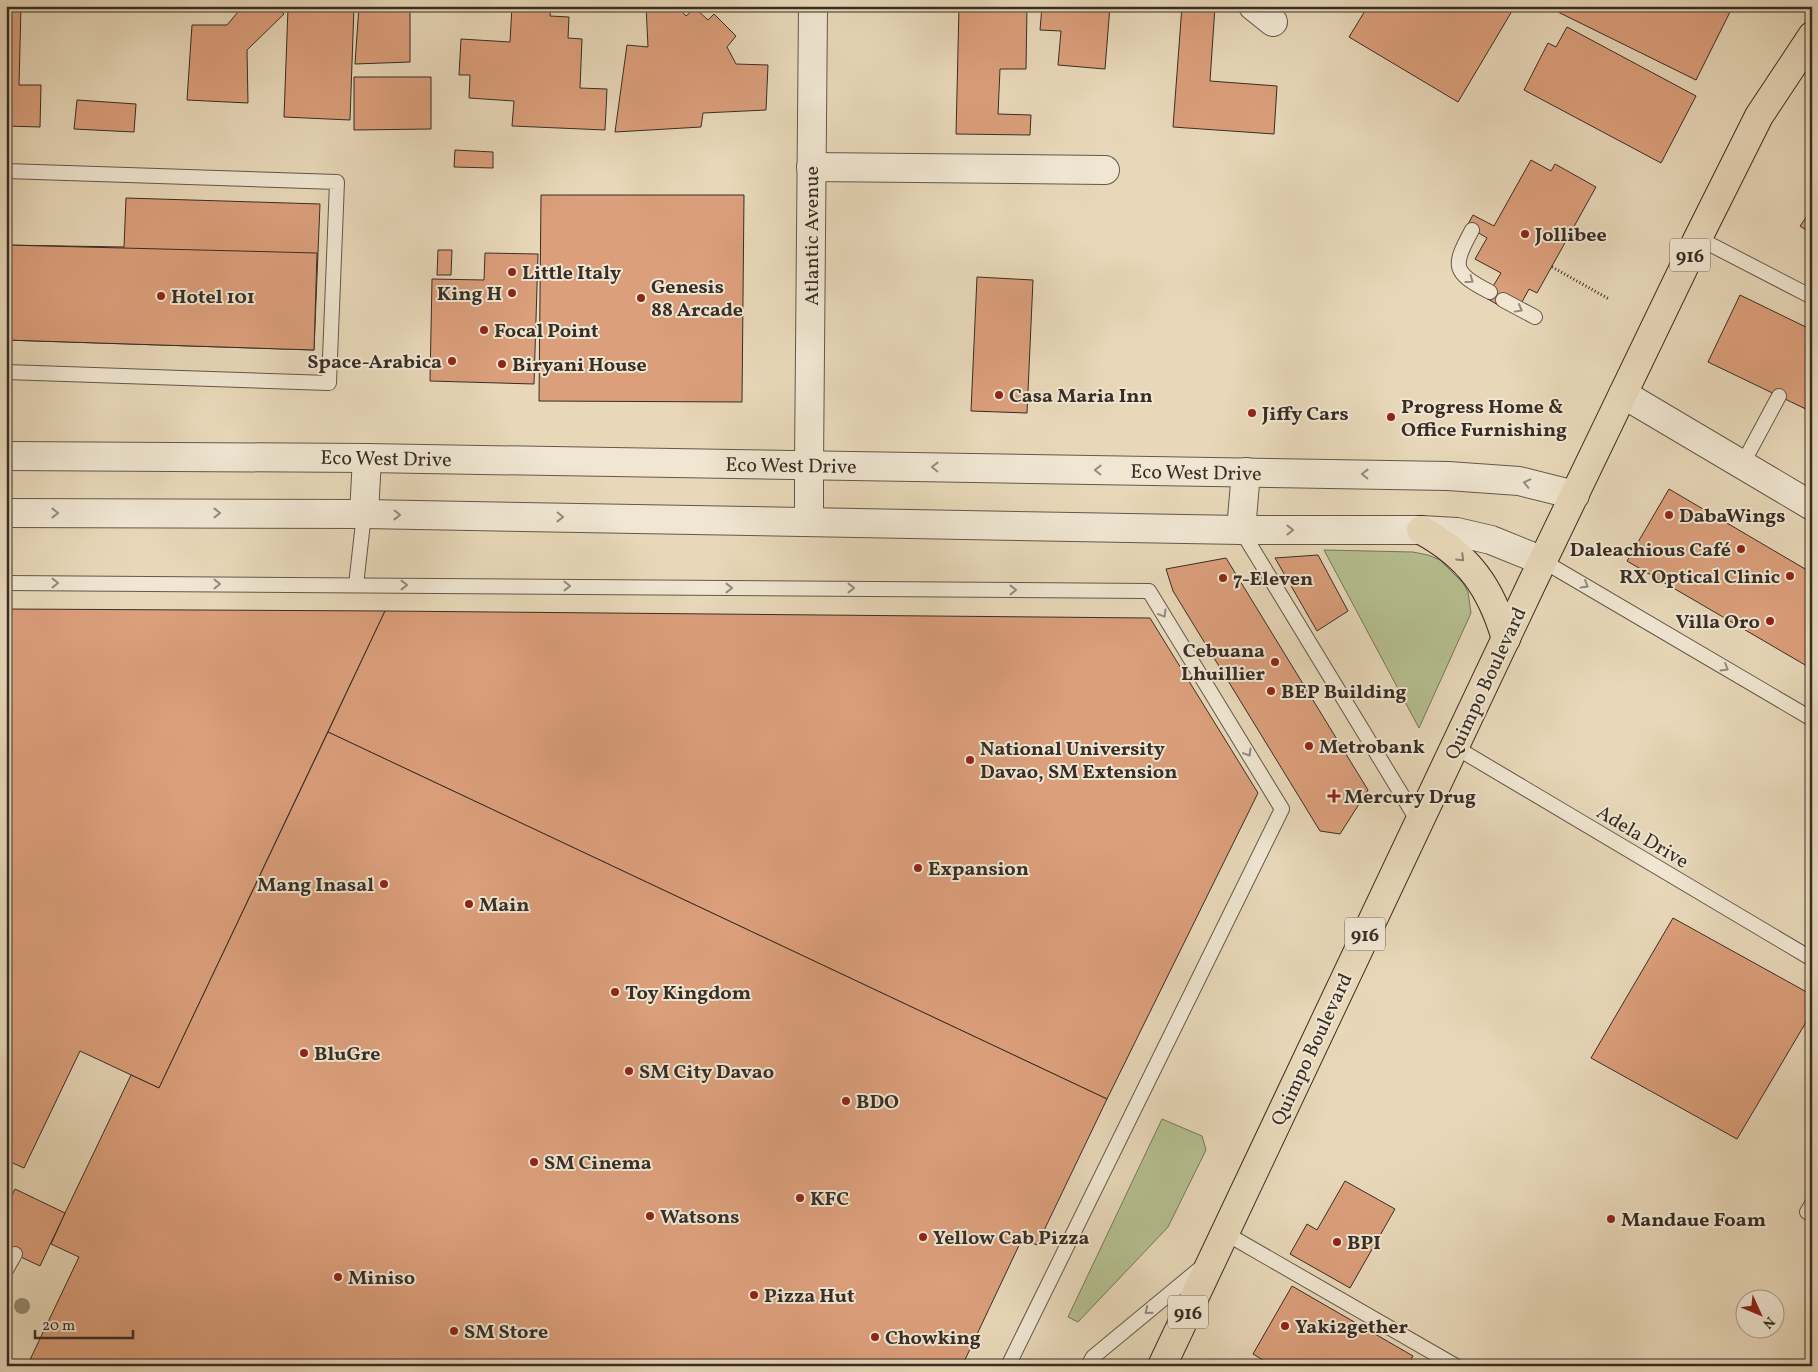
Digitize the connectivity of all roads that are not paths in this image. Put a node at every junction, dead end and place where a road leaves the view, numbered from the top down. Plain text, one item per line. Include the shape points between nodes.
1 (813, 6) edge
2 (1812, 36) edge
3 (811, 167) junction
4 (1105, 170) dead end
5 (6, 171) edge
6 (1472, 230) dead end
7 (1698, 238) junction
8 (1490, 292) dead end
9 (1812, 297) edge
10 (1503, 300) dead end
11 (1535, 318) dead end
12 (6, 372) edge
13 (1623, 394) junction
14 (1779, 396) dead end
15 (6, 456) edge
16 (367, 458) junction
17 (809, 465) junction
18 (1742, 465) junction
19 (1246, 472) junction
20 (1575, 495) junction
21 (1812, 506) edge
22 (6, 513) edge
23 (364, 514) junction
24 (809, 522) junction
25 (1241, 530) junction
26 (1421, 530) junction
27 (1543, 561) junction
28 (6, 583) edge
29 (356, 585) junction
30 (1506, 639) junction
31 (1812, 719) edge
32 (1455, 747) junction
33 (1419, 823) junction
34 (1812, 959) edge
35 (1812, 1204) edge
36 (1812, 1214) edge
37 (1225, 1233) junction
38 (15, 1254) dead end
39 (1213, 1258) junction
40 (6, 1270) edge
41 (1008, 1366) edge
42 (1088, 1366) edge
43 (1162, 1366) edge
44 (1456, 1366) edge

1 - 3 street, Atlantic Avenue
2 - 7 main road, Quimpo Boulevard / 916 via 1759,116
3 - 4 street
3 - 17 street, Atlantic Avenue
5 - 12 lane via 337,182 329,383
6 -> 8 lane via 1458,265 1465,278
7 - 9 lane
7 - 13 main road, Quimpo Boulevard / 916
10 -> 11 lane
13 - 18 street
13 - 20 main road, Quimpo Boulevard / 916
14 - 18 lane
15 - 16 street, Eco West Drive
16 - 17 street, Eco West Drive
16 - 23 street
19 -> 17 street, Eco West Drive
17 - 24 street, Atlantic Avenue
18 - 21 street
20 -> 19 street, Eco West Drive via 1519,482 1448,476
19 - 25 street
20 - 27 main road, Quimpo Boulevard / 916
22 -> 23 street
23 -> 24 street
23 - 29 lane
24 - 25 street
25 -> 26 street
25 - 33 lane
26 - 27 street via 1456,532 1491,540
26 -> 30 main road via 1448,547 1476,574 1496,608
27 - 30 main road, Quimpo Boulevard / 916
27 -> 31 lane
28 -> 29 lane
29 -> 41 lane via 1149,591 1282,809
30 - 32 main road, Quimpo Boulevard / 916
32 - 33 main road, Quimpo Boulevard / 916
32 - 34 lane, Adela Drive
33 - 37 main road, Quimpo Boulevard / 916
35 - 36 lane via 1807,1212
37 - 39 main road, Quimpo Boulevard / 916
37 - 44 lane
38 - 40 lane
39 -> 42 lane via 1093,1357
39 - 43 main road, Quimpo Boulevard / 916

